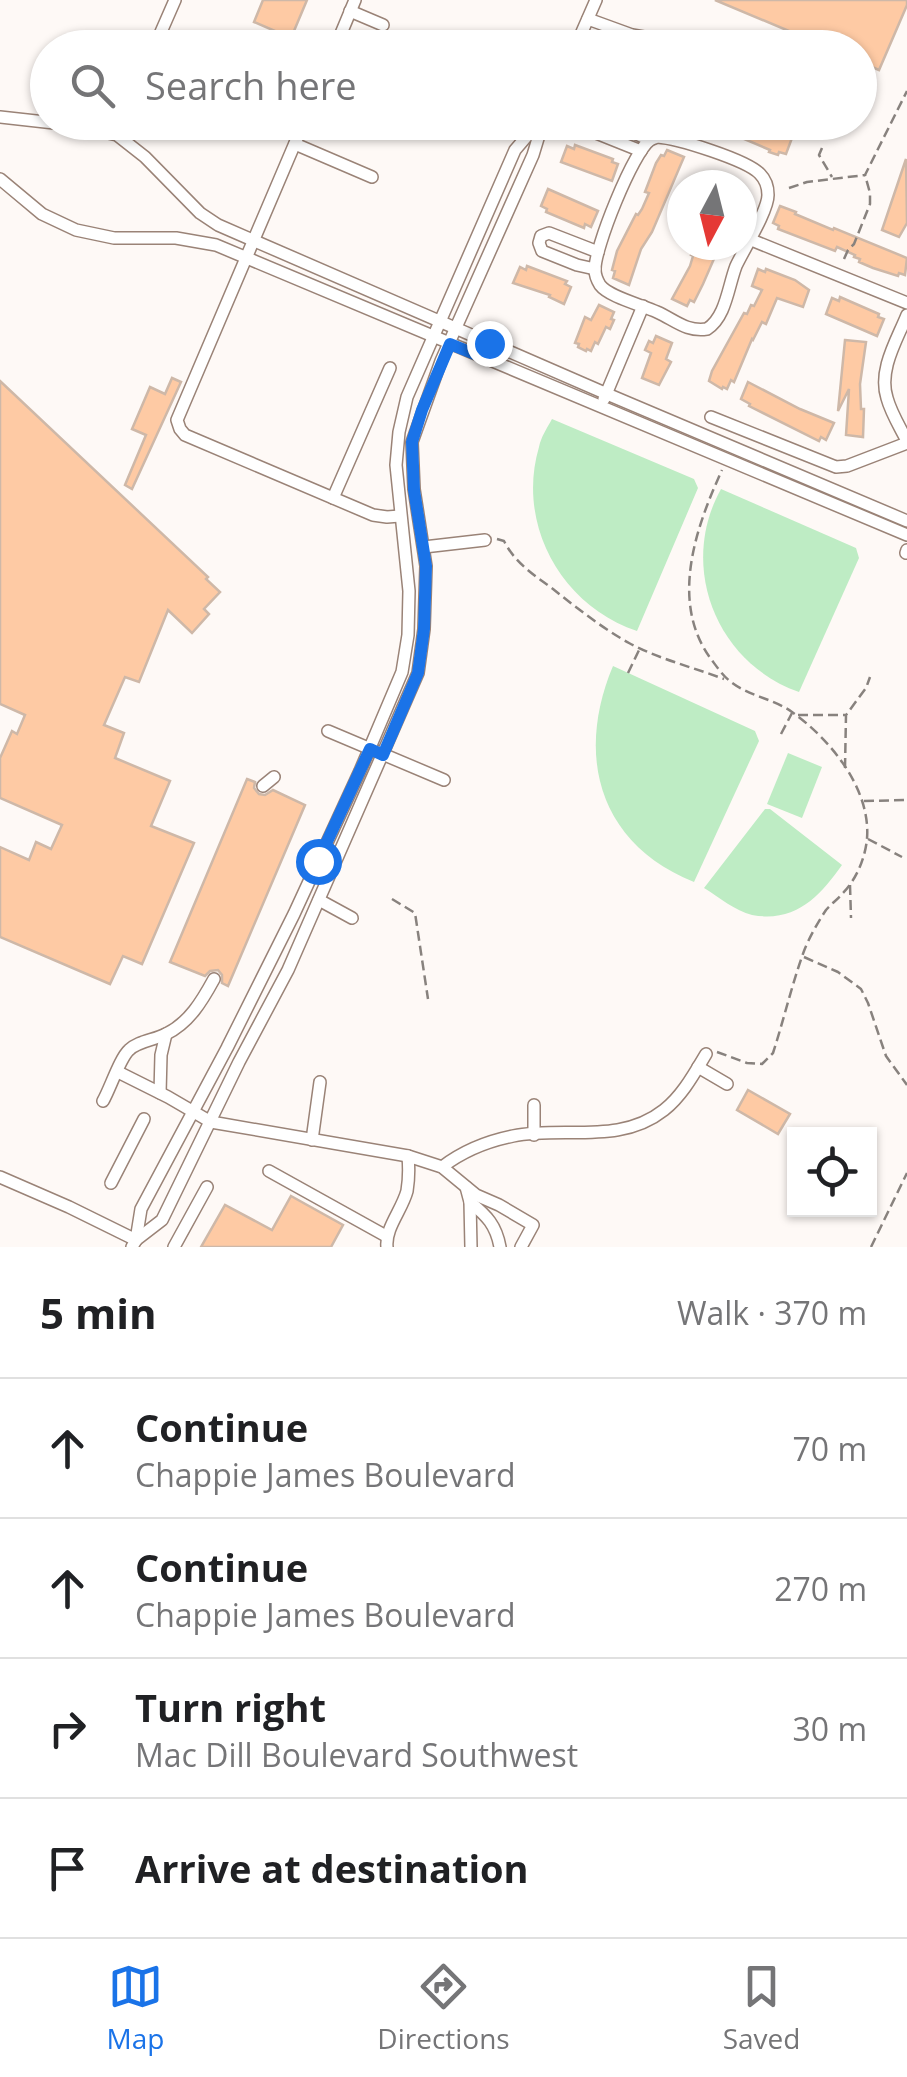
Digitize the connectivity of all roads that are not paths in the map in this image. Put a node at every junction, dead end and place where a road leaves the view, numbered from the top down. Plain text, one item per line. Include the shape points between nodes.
1 (175, 0) edge
2 (596, 0) edge
3 (353, 6) edge
4 (588, 18) junction
5 (383, 25) dead end
6 (162, 30) edge
7 (343, 30) edge
8 (583, 30) edge
9 (619, 30) edge
10 (0, 116) edge
11 (30, 120) edge
12 (130, 140) edge
13 (297, 140) edge
14 (524, 140) edge
15 (537, 140) edge
16 (614, 140) edge
17 (650, 140) edge
18 (678, 140) edge
19 (295, 144) junction
20 (641, 151) junction
21 (755, 170) edge
22 (757, 172) edge
23 (372, 176) dead end
24 (0, 179) edge
25 (757, 223) edge
26 (255, 242) junction
27 (757, 242) edge
28 (598, 252) junction
29 (248, 258) junction
30 (740, 260) edge
31 (595, 269) junction
32 (907, 303) edge
33 (643, 306) junction
34 (907, 314) edge
35 (439, 321) junction
36 (456, 329) junction
37 (432, 337) junction
38 (489, 343) junction
39 (450, 344) junction
40 (521, 357) junction
41 (480, 362) junction
42 (390, 368) dead end
43 (514, 370) junction
44 (507, 383) dead end
45 (604, 400) junction
46 (711, 417) dead end
47 (907, 442) edge
48 (332, 498) junction
49 (400, 516) junction
50 (907, 522) edge
51 (907, 535) edge
52 (485, 540) road end
53 (424, 547) junction
54 (328, 731) dead end
55 (370, 749) junction
56 (383, 755) junction
57 (444, 780) dead end
58 (319, 900) junction
59 (352, 918) dead end
60 (214, 980) dead end
61 (166, 1034) junction
62 (706, 1054) road end
63 (698, 1067) junction
64 (118, 1072) junction
65 (320, 1082) dead end
66 (727, 1084) dead end
67 (160, 1093) junction
68 (104, 1101) dead end
69 (534, 1105) dead end
70 (192, 1113) junction
71 (144, 1118) dead end
72 (211, 1122) junction
73 (534, 1135) junction
74 (312, 1140) junction
75 (408, 1156) junction
76 (442, 1167) junction
77 (269, 1171) dead end
78 (0, 1178) edge
79 (111, 1183) dead end
80 (207, 1187) dead end
81 (466, 1187) junction
82 (470, 1202) junction
83 (387, 1241) edge
84 (134, 1244) edge
85 (174, 1247) edge
86 (471, 1247) edge
87 (500, 1247) edge
88 (520, 1247) edge

1 - 6 street
2 - 4 street
3 - 5 street
3 - 7 street
4 - 8 street
4 - 9 street
10 - 11 street
12 - 26 street via 200,213
13 - 19 street
14 - 35 street
15 - 36 street
16 - 20 street
17 - 20 street
18 - 21 street
19 - 23 street
19 - 26 street
20 - 28 street
22 - 25 street via 768,201
24 - 29 street via 42,214 76,230 196,240
26 - 29 street
26 - 35 street
27 - 32 street
28 - 31 street
28 - 31 street via 548,233 539,242 542,250
29 - 37 street
29 - 48 street via 183,405 180,429
30 - 33 street via 711,327 687,328
31 - 33 street via 607,292
33 - 45 street
34 - 47 street via 884,384
35 - 36 street
35 - 37 street
36 - 38 street
36 - 39 street
37 - 39 street
37 - 49 street via 399,432
38 - 40 street
38 - 41 street
39 - 41 street
39 - 53 street via 412,442
40 - 43 street
40 - 45 street
41 - 43 street
42 - 48 street
43 - 44 street
43 - 45 street
45 - 50 street
45 - 51 street
46 - 47 street via 836,467
48 - 49 street via 373,515
49 - 55 street via 408,635 402,672
52 - 53 street
53 - 56 street via 418,673
54 - 55 street
55 - 56 street
55 - 70 street
56 - 57 street
56 - 58 street
58 - 59 street
58 - 72 street
60 - 61 street via 184,1023
61 - 64 street via 129,1049
61 - 67 street
62 - 63 street
63 - 66 street
63 - 73 street via 666,1109 637,1126
64 - 67 street
64 - 68 street
65 - 74 street
67 - 70 street
69 - 73 street
70 - 72 street
70 - 84 street via 142,1209
71 - 79 street
72 - 74 street
72 - 84 street via 162,1220
73 - 76 street via 480,1145
74 - 75 street
75 - 76 street
75 - 83 street via 408,1188
76 - 81 street
77 - 83 street
78 - 84 street
80 - 85 street
81 - 82 street
81 - 88 street via 533,1225
82 - 86 street
82 - 87 street via 488,1216

